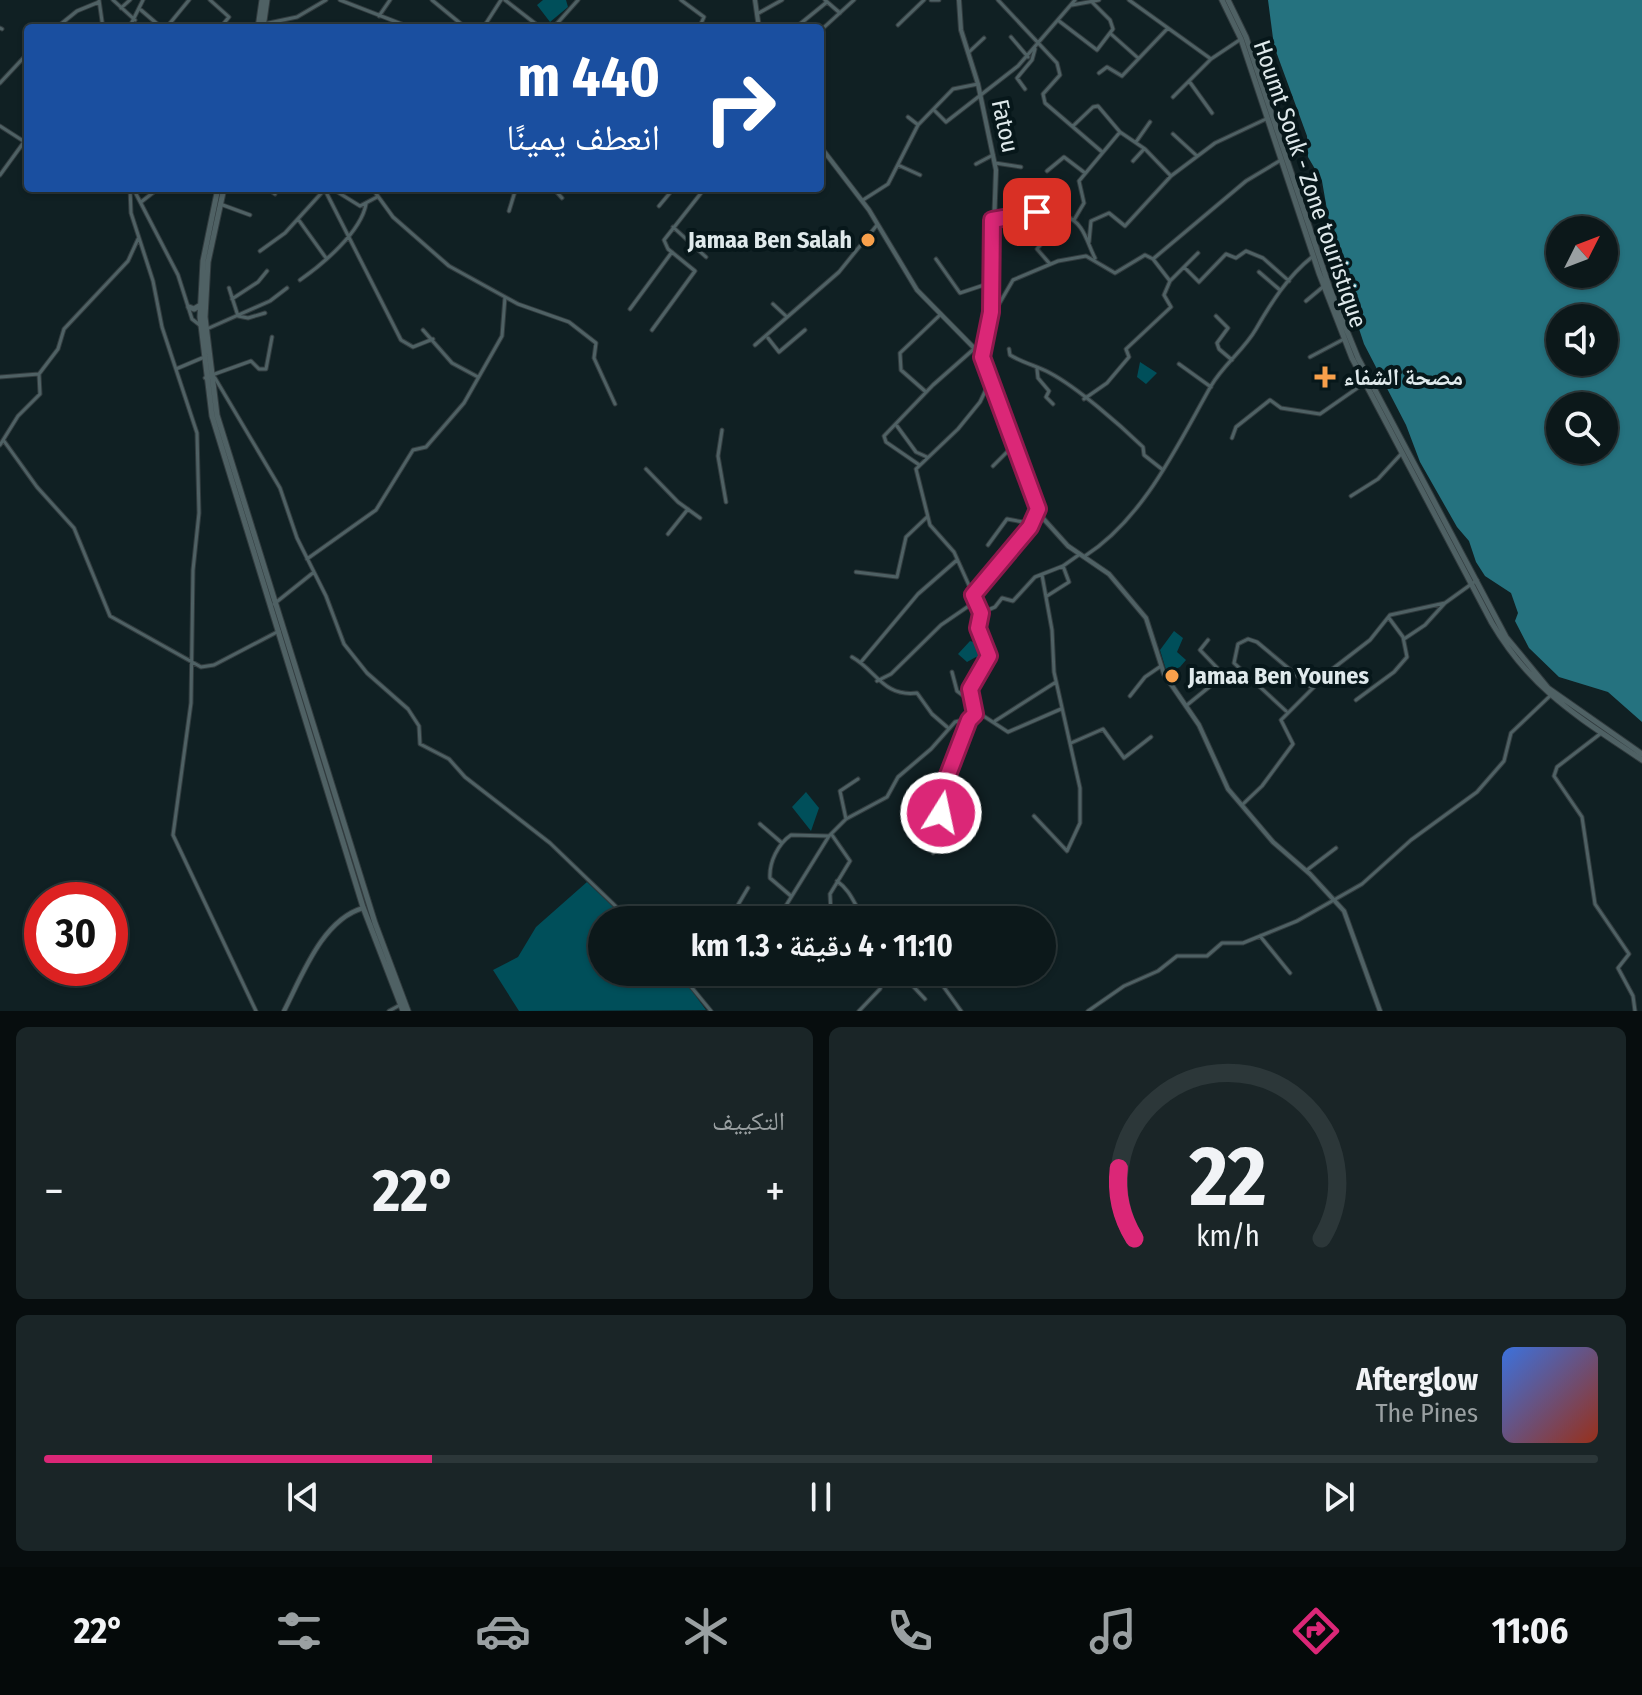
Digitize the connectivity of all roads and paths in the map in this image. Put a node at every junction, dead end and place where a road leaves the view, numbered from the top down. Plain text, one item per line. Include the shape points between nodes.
1 (113, 0) edge
2 (130, 0) edge
3 (143, 0) edge
4 (189, 0) edge
5 (210, 0) edge
6 (262, 0) edge
7 (326, 0) edge
8 (340, 0) edge
9 (390, 0) edge
10 (432, 0) edge
11 (503, 0) edge
12 (578, 0) edge
13 (681, 0) edge
14 (689, 0) edge
15 (755, 0) edge
16 (782, 0) edge
17 (854, 0) edge
18 (924, 0) edge
19 (931, 0) edge
20 (939, 0) edge
21 (959, 0) edge
22 (998, 0) edge
23 (1099, 0) edge
24 (1129, 0) edge
25 (1225, 0) edge
26 (99, 1) edge
27 (826, 1) edge
28 (1074, 2) edge
29 (1092, 2) junction
30 (690, 7) junction
31 (121, 8) junction
32 (141, 10) junction
33 (840, 13) junction
34 (757, 14) junction
35 (379, 16) junction
36 (135, 20) junction
37 (1059, 21) junction
38 (61, 24) edge
39 (102, 24) edge
40 (132, 24) edge
41 (159, 24) edge
42 (168, 24) edge
43 (222, 24) edge
44 (261, 24) edge
45 (261, 24) edge
46 (272, 24) edge
47 (394, 24) edge
48 (461, 24) edge
49 (486, 24) edge
50 (536, 24) edge
51 (557, 24) edge
52 (701, 24) edge
53 (758, 24) edge
54 (800, 24) edge
55 (898, 25) dead end
56 (824, 27) edge
57 (1168, 28) junction
58 (1111, 34) junction
59 (1011, 37) dead end
60 (984, 38) dead end
61 (1241, 39) junction
62 (1036, 46) junction
63 (968, 52) junction
64 (24, 57) edge
65 (1028, 57) junction
66 (1139, 59) junction
67 (1211, 59) junction
68 (1099, 73) dead end
69 (1189, 81) junction
70 (0, 83) edge
71 (978, 84) junction
72 (1025, 89) dead end
73 (1173, 97) dead end
74 (980, 98) junction
75 (934, 110) junction
76 (1212, 113) dead end
77 (908, 117) dead end
78 (1270, 118) junction
79 (1150, 122) dead end
80 (918, 125) junction
81 (0, 126) edge
82 (1073, 126) junction
83 (1120, 132) junction
84 (1173, 134) dead end
85 (24, 142) edge
86 (1136, 142) junction
87 (24, 145) edge
88 (1145, 149) junction
89 (824, 151) edge
90 (1101, 151) junction
91 (993, 155) junction
92 (1198, 157) junction
93 (1281, 160) junction
94 (1133, 161) dead end
95 (995, 163) junction
96 (976, 164) dead end
97 (898, 165) junction
98 (1021, 167) dead end
99 (1047, 171) dead end
100 (1085, 173) junction
101 (0, 175) edge
102 (920, 175) dead end
103 (1171, 176) junction
104 (130, 192) edge
105 (134, 192) edge
106 (154, 192) edge
107 (220, 192) edge
108 (221, 192) edge
109 (272, 192) edge
110 (325, 192) edge
111 (329, 192) edge
112 (333, 192) edge
113 (374, 192) edge
114 (515, 192) edge
115 (557, 192) edge
116 (671, 192) edge
117 (704, 192) edge
118 (275, 194) dead end
119 (377, 197) junction
120 (562, 198) dead end
121 (861, 201) junction
122 (141, 202) junction
123 (220, 204) junction
124 (366, 204) junction
125 (659, 206) dead end
126 (509, 211) dead end
127 (250, 215) dead end
128 (298, 219) junction
129 (992, 220) junction
130 (1074, 220) junction
131 (1054, 223) junction
132 (877, 224) junction
133 (672, 226) junction
134 (348, 235) junction
135 (138, 239) junction
136 (1089, 244) junction
137 (260, 251) dead end
138 (672, 252) junction
139 (1198, 253) dead end
140 (1079, 255) junction
141 (1317, 255) junction
142 (706, 257) dead end
143 (326, 258) junction
144 (1095, 258) junction
145 (936, 259) dead end
146 (1153, 259) junction
147 (206, 262) junction
148 (1050, 264) junction
149 (1184, 267) junction
150 (267, 271) dead end
151 (1259, 272) dead end
152 (300, 280) dead end
153 (1170, 281) junction
154 (1289, 281) junction
155 (990, 283) junction
156 (1324, 286) junction
157 (229, 288) dead end
158 (287, 288) dead end
159 (1281, 291) junction
160 (505, 297) junction
161 (232, 299) junction
162 (1306, 301) dead end
163 (518, 304) junction
164 (773, 304) dead end
165 (200, 306) junction
166 (189, 307) junction
167 (630, 309) dead end
168 (506, 310) junction
169 (265, 313) dead end
170 (941, 314) junction
171 (238, 316) junction
172 (1216, 316) dead end
173 (202, 317) junction
174 (787, 317) junction
175 (990, 318) junction
176 (202, 326) junction
177 (423, 330) dead end
178 (652, 330) dead end
179 (805, 330) dead end
180 (272, 337) dead end
181 (767, 337) junction
182 (433, 339) junction
183 (1344, 339) junction
184 (983, 340) junction
185 (755, 345) dead end
186 (975, 347) junction
187 (1009, 349) dead end
188 (982, 357) junction
189 (1310, 357) dead end
190 (202, 358) junction
191 (1232, 360) junction
192 (1179, 364) dead end
193 (176, 369) junction
194 (1037, 369) junction
195 (39, 374) junction
196 (209, 376) junction
197 (0, 377) edge
198 (478, 377) junction
199 (1367, 381) junction
200 (989, 383) junction
201 (1211, 387) junction
202 (926, 392) junction
203 (1084, 399) junction
204 (615, 404) dead end
205 (1053, 404) dead end
206 (896, 426) junction
207 (722, 430) dead end
208 (1232, 438) dead end
209 (2, 443) edge
210 (1013, 446) junction
211 (1404, 451) junction
212 (916, 452) junction
213 (927, 457) junction
214 (916, 463) junction
215 (993, 466) dead end
216 (646, 469) dead end
217 (1163, 470) junction
218 (1351, 496) dead end
219 (726, 502) dead end
220 (688, 509) junction
221 (1038, 509) junction
222 (927, 517) junction
223 (700, 518) dead end
224 (1035, 519) junction
225 (668, 534) dead end
226 (988, 545) dead end
227 (1082, 555) junction
228 (307, 559) junction
229 (957, 560) junction
230 (1063, 566) junction
231 (314, 572) junction
232 (856, 572) dead end
233 (1042, 575) junction
234 (1474, 581) junction
235 (973, 595) junction
236 (1046, 597) junction
237 (976, 601) junction
238 (1445, 603) junction
239 (273, 604) junction
240 (981, 613) junction
241 (1388, 617) junction
242 (279, 631) junction
243 (1404, 639) junction
244 (1208, 640) dead end
245 (852, 657) dead end
246 (861, 662) junction
247 (192, 663) junction
248 (198, 666) junction
249 (1161, 666) junction
250 (293, 670) junction
251 (192, 671) junction
252 (952, 672) dead end
253 (877, 681) junction
254 (1056, 682) junction
255 (1312, 688) junction
256 (970, 693) junction
257 (1552, 694) junction
258 (1130, 696) dead end
259 (1356, 700) dead end
260 (1187, 705) junction
261 (1061, 709) junction
262 (1287, 712) junction
263 (975, 714) junction
264 (969, 720) junction
265 (994, 721) junction
266 (948, 728) junction
267 (1605, 731) junction
268 (1151, 737) dead end
269 (1070, 743) junction
270 (316, 744) junction
271 (1642, 754) edge
272 (1642, 760) edge
273 (858, 779) dead end
274 (1241, 806) junction
275 (1034, 816) dead end
276 (846, 819) junction
277 (760, 824) dead end
278 (830, 836) junction
279 (782, 843) junction
280 (1336, 848) dead end
281 (933, 853) dead end
282 (1307, 871) junction
283 (837, 881) junction
284 (748, 888) dead end
285 (791, 896) junction
286 (1336, 900) junction
287 (615, 906) edge
288 (737, 906) edge
289 (785, 906) edge
290 (830, 906) edge
291 (856, 906) edge
292 (363, 907) junction
293 (1259, 935) junction
294 (1290, 973) dead end
295 (690, 986) edge
296 (880, 986) edge
297 (913, 986) edge
298 (943, 986) edge
299 (925, 999) dead end
300 (404, 1009) edge
301 (256, 1011) edge
302 (284, 1011) edge
303 (389, 1011) edge
304 (711, 1011) edge
305 (859, 1011) edge
306 (961, 1011) edge
307 (1088, 1011) edge
308 (1380, 1011) edge
309 (1635, 1011) edge

1 - 31 street
2 - 31 street
3 - 32 street
4 - 42 street
5 - 43 street via 228,15
6 - 44 main road
6 - 45 main road
7 - 46 street
8 - 35 street
9 - 35 street
10 - 48 street
11 - 49 street
11 - 50 street
12 - 51 street
13 - 30 street
14 - 30 street
15 - 34 street
16 - 34 street
17 - 33 street
18 - 55 street
19 - 20 street
21 - 63 street, Fatou
22 - 62 street
23 - 29 street
24 - 57 street
25 - 61 main road, Houmt Souk - Zone touristique
25 - 78 main road via 1246,37
26 - 38 street
26 - 39 street
27 - 33 street
27 - 54 street
28 - 29 street
28 - 37 street
29 - 58 street via 1112,23
30 - 52 street via 704,17
31 - 36 street
32 - 36 street
32 - 41 street
33 - 56 street
34 - 53 street
35 - 47 street
36 - 40 street
37 - 58 street via 1095,50
37 - 62 street
57 - 66 street
57 - 67 street
58 - 66 street
59 - 65 street
60 - 63 street
61 - 67 street
61 - 78 main road, Houmt Souk - Zone touristique
62 - 65 street
62 - 72 street via 1017,78
62 - 82 street via 1055,59 1060,71 1042,98
63 - 71 street, Fatou
64 - 70 street
65 - 74 street
66 - 68 street via 1120,77 1107,67
67 - 69 street
69 - 73 street
69 - 76 street
71 - 74 street, Fatou
71 - 75 street via 953,89
74 - 75 street via 946,122
74 - 91 street, Fatou
75 - 80 street
77 - 80 street
78 - 92 street via 1219,141
78 - 93 main road, Houmt Souk - Zone touristique
78 - 141 main road
79 - 86 street
80 - 97 street
81 - 85 street
82 - 83 street via 1095,105
82 - 90 street
83 - 86 street
83 - 90 street
84 - 92 street
86 - 88 street
87 - 101 street
88 - 94 street
88 - 103 street
89 - 121 street, Fatou
90 - 100 street
91 - 95 street, Fatou
91 - 96 street
92 - 103 street
93 - 141 main road, Houmt Souk - Zone touristique
93 - 146 street via 1246,181
95 - 98 street
95 - 129 street, Fatou
97 - 102 street
97 - 121 street via 888,184
99 - 100 street via 1064,157
100 - 130 street via 1079,184 1084,203
103 - 136 street via 1125,226 1109,213 1090,222
104 - 135 street
105 - 122 street
106 - 122 street
107 - 147 main road
108 - 123 main road
109 - 118 street
110 - 128 street
111 - 134 street
112 - 124 street
113 - 119 street
114 - 126 street
115 - 120 street
116 - 125 street
117 - 133 street
119 - 124 street
119 - 160 street via 441,260
121 - 132 street, Fatou
122 - 166 street
123 - 127 street
123 - 147 main road
124 - 134 street
128 - 137 street
128 - 143 street
129 - 131 street via 1033,212
129 - 155 street, Fatou
130 - 131 street via 1065,216
130 - 136 street
131 - 148 street via 1037,249
132 - 170 street, Fatou via 907,277
132 - 174 street via 839,272
133 - 138 street via 664,240
133 - 142 street
134 - 143 street
134 - 182 street via 401,340 413,347
135 - 193 street
135 - 195 street via 128,261 64,329 58,349
136 - 140 street
136 - 144 street
138 - 167 street
138 - 178 street via 695,271
139 - 149 street
140 - 144 street
140 - 148 street
141 - 154 street
141 - 156 main road, Houmt Souk - Zone touristique
141 - 199 main road
143 - 152 street
144 - 146 street via 1115,273 1145,255
145 - 155 street via 960,293
146 - 153 street
147 - 165 main road
147 - 173 main road
148 - 175 street via 1013,280
149 - 153 street
149 - 154 street via 1200,281 1226,254 1236,258 1246,251 1267,260
150 - 161 street
151 - 159 street
153 - 203 street via 1164,295 1171,307 1126,349 1130,357 1112,378
154 - 159 street
155 - 175 street, Fatou
156 - 162 street
156 - 183 main road, Houmt Souk - Zone touristique
157 - 161 street
158 - 171 street
159 - 191 street
160 - 163 street
160 - 168 street
161 - 171 street
163 - 168 street
163 - 204 street via 560,318 593,339 594,358
164 - 174 street
165 - 166 main road
165 - 173 main road
166 - 173 street
166 - 176 street via 192,319
168 - 198 street via 502,336
169 - 171 street
170 - 186 street, Fatou
170 - 202 street via 900,353 901,370
171 - 176 street
172 - 191 street via 1228,328 1217,343 1219,349
173 - 176 main road
174 - 181 street
175 - 184 street, Fatou
176 - 190 main road
176 - 196 main road
177 - 182 street
179 - 181 street via 779,352
180 - 196 street via 266,369 251,361
181 - 185 street
182 - 198 street via 452,363
183 - 189 street
183 - 199 main road, Houmt Souk - Zone touristique
184 - 186 street
184 - 188 street, Fatou
186 - 188 street, Fatou
186 - 202 street
187 - 194 street via 1010,355
188 - 200 street, Fatou
190 - 193 street
190 - 196 main road
191 - 201 street
192 - 201 street
193 - 247 street via 194,419 198,453
194 - 203 street
194 - 205 street
195 - 197 street
195 - 209 street via 40,394
196 - 228 street via 262,453
196 - 239 main road via 232,476
198 - 228 street via 464,403 426,447 413,450 376,510
199 - 208 street via 1320,414 1281,408 1270,400 1236,427
199 - 211 main road, Houmt Souk - Zone touristique
200 - 210 street, Fatou
200 - 213 street via 958,429
201 - 217 street
202 - 206 street
203 - 217 street via 1108,415
206 - 212 street
206 - 214 street via 884,439
207 - 219 street via 718,456
209 - 247 street via 74,528 110,616
210 - 215 street
210 - 221 street, Fatou
211 - 218 street via 1378,479
211 - 234 main road, Houmt Souk - Zone touristique
212 - 213 street
212 - 214 street
213 - 214 street
214 - 222 street
216 - 220 street
217 - 227 street via 1120,528
220 - 223 street
220 - 225 street
221 - 224 street
221 - 227 street, Fatou via 1055,533
222 - 229 street
222 - 232 street via 906,537 897,577
224 - 226 street via 1007,519
224 - 235 street
227 - 230 street
227 - 249 street, Fatou via 1118,582 1146,618
228 - 231 street
229 - 235 street
229 - 246 street via 918,594
230 - 233 street
230 - 236 street via 1069,582
231 - 239 street
231 - 287 street via 344,644 408,709 419,726 420,744 445,755
233 - 236 street
233 - 240 street via 1013,601 1002,598
234 - 238 street
234 - 257 main road, Houmt Souk - Zone touristique via 1513,657
235 - 237 street
236 - 254 street
237 - 240 street
237 - 253 street
238 - 241 street
238 - 243 street
239 - 242 main road
239 - 250 main road
240 - 256 street via 978,628 989,656
241 - 243 street
241 - 255 street via 1370,640
242 - 248 street via 214,665
242 - 250 main road
243 - 259 street via 1404,663
244 - 260 street via 1200,650 1224,675
245 - 246 street
246 - 253 street
247 - 248 street
247 - 251 street
248 - 251 street
249 - 258 street
249 - 260 street, Fatou
250 - 270 main road
251 - 301 street via 173,835
252 - 256 street via 957,691 965,697
253 - 266 street via 901,693 917,693
254 - 261 street
254 - 265 street
255 - 262 street
255 - 262 street via 1257,642 1238,644 1234,663
256 - 263 street
257 - 267 main road, Houmt Souk - Zone touristique
257 - 286 street via 1511,733 1504,761 1477,792
260 - 274 street, Fatou
261 - 265 street via 1008,732
261 - 269 street
262 - 274 street via 1281,721 1293,744
263 - 264 street
263 - 265 street
264 - 266 street via 957,720
264 - 281 street via 941,793
266 - 276 street via 898,777 887,797
267 - 271 main road
267 - 272 main road
267 - 309 street via 1557,767 1554,776 1582,817 1593,898 1629,954 1618,968
268 - 269 street via 1124,758 1103,729
269 - 275 street via 1081,806 1080,823 1067,851
270 - 292 main road
270 - 292 main road
273 - 276 street via 840,791
274 - 282 street, Fatou
276 - 278 street
277 - 279 street
278 - 279 street via 791,835
278 - 283 street via 850,858
278 - 285 street
279 - 285 street via 770,865 770,878
280 - 282 street
282 - 286 street, Fatou
283 - 290 street
283 - 291 street via 853,895
284 - 288 street
285 - 289 street
286 - 293 street
286 - 308 street, Fatou via 1349,920
292 - 300 main road
292 - 300 main road
292 - 302 street via 342,918 320,945
293 - 294 street
293 - 307 street via 1243,943 1218,944 1207,956 1177,956
295 - 304 street
296 - 305 street
297 - 299 street
298 - 306 street
300 - 303 street

